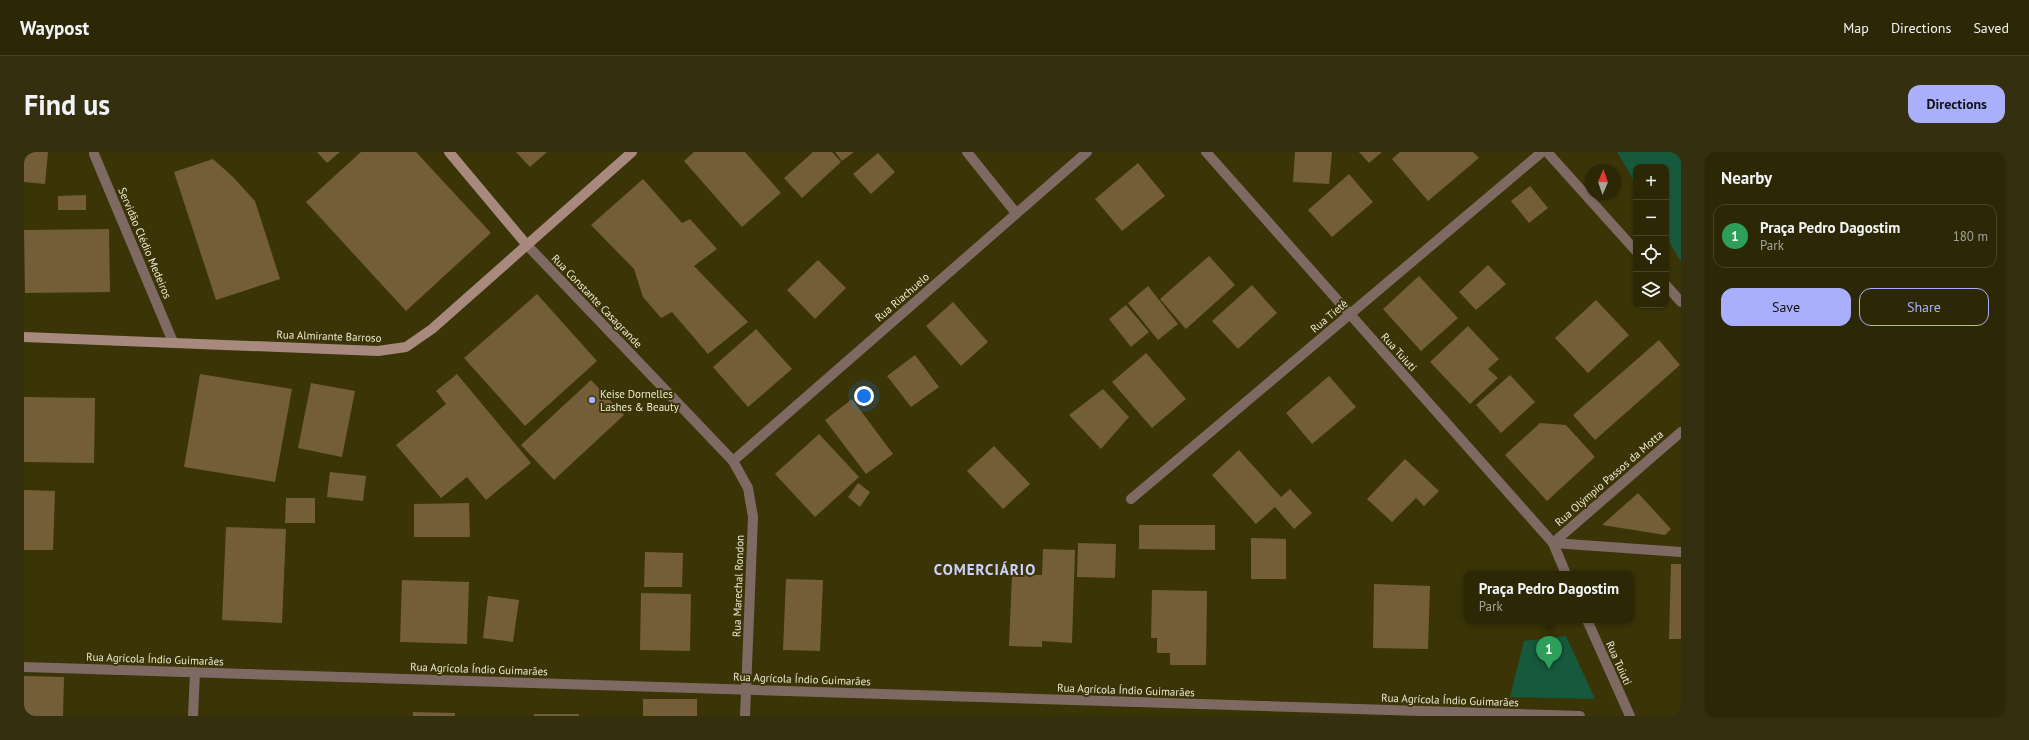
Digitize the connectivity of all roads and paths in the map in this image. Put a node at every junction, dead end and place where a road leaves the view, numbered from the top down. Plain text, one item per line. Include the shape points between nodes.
1 (449, 152) edge
2 (632, 152) edge
3 (967, 152) edge
4 (1087, 152) edge
5 (1206, 152) edge
6 (1542, 152) edge
7 (1547, 152) edge
8 (94, 154) dead end
9 (1016, 213) junction
10 (526, 244) junction
11 (1633, 249) edge
12 (1669, 288) edge
13 (1681, 302) edge
14 (1349, 314) junction
15 (24, 337) edge
16 (173, 342) junction
17 (1681, 432) edge
18 (733, 461) junction
19 (1131, 499) dead end
20 (1553, 543) junction
21 (1681, 552) edge
22 (1565, 571) edge
23 (1588, 623) edge
24 (24, 666) edge
25 (194, 672) junction
26 (746, 689) junction
27 (1294, 712) edge
28 (193, 716) edge
29 (745, 716) edge
30 (1568, 716) edge
31 (1580, 716) edge
32 (1630, 716) edge

1 - 10 main road, Rua Constante Casagrande
2 - 10 main road, Rua Almirante Barroso
3 - 9 street
4 - 9 street, Rua Riachuelo
5 - 14 street, Rua Tuiuti
6 - 14 street, Rua Tietê
7 - 11 street
8 - 16 street, Servidão Clédio Medeiros
9 - 18 street, Rua Riachuelo
10 - 16 main road, Rua Almirante Barroso via 432,329 406,347 378,351
10 - 18 street, Rua Constante Casagrande
12 - 13 street
14 - 19 street, Rua Tietê
14 - 20 street, Rua Tuiuti
15 - 16 main road, Rua Almirante Barroso
17 - 20 street, Rua Olýmpio Passos da Motta
18 - 26 street, Rua Marechal Rondon via 748,488 753,517
20 - 21 street
20 - 22 street, Rua Tuiuti
23 - 32 street, Rua Tuiuti
24 - 25 street, Rua Agrícola Índio Guimarães
25 - 26 street, Rua Agrícola Índio Guimarães
25 - 28 street
26 - 27 street, Rua Agrícola Índio Guimarães
26 - 29 street, Rua Marechal Rondon
27 - 30 street, Rua Agrícola Índio Guimarães
30 - 31 street, Rua Agrícola Índio Guimarães

